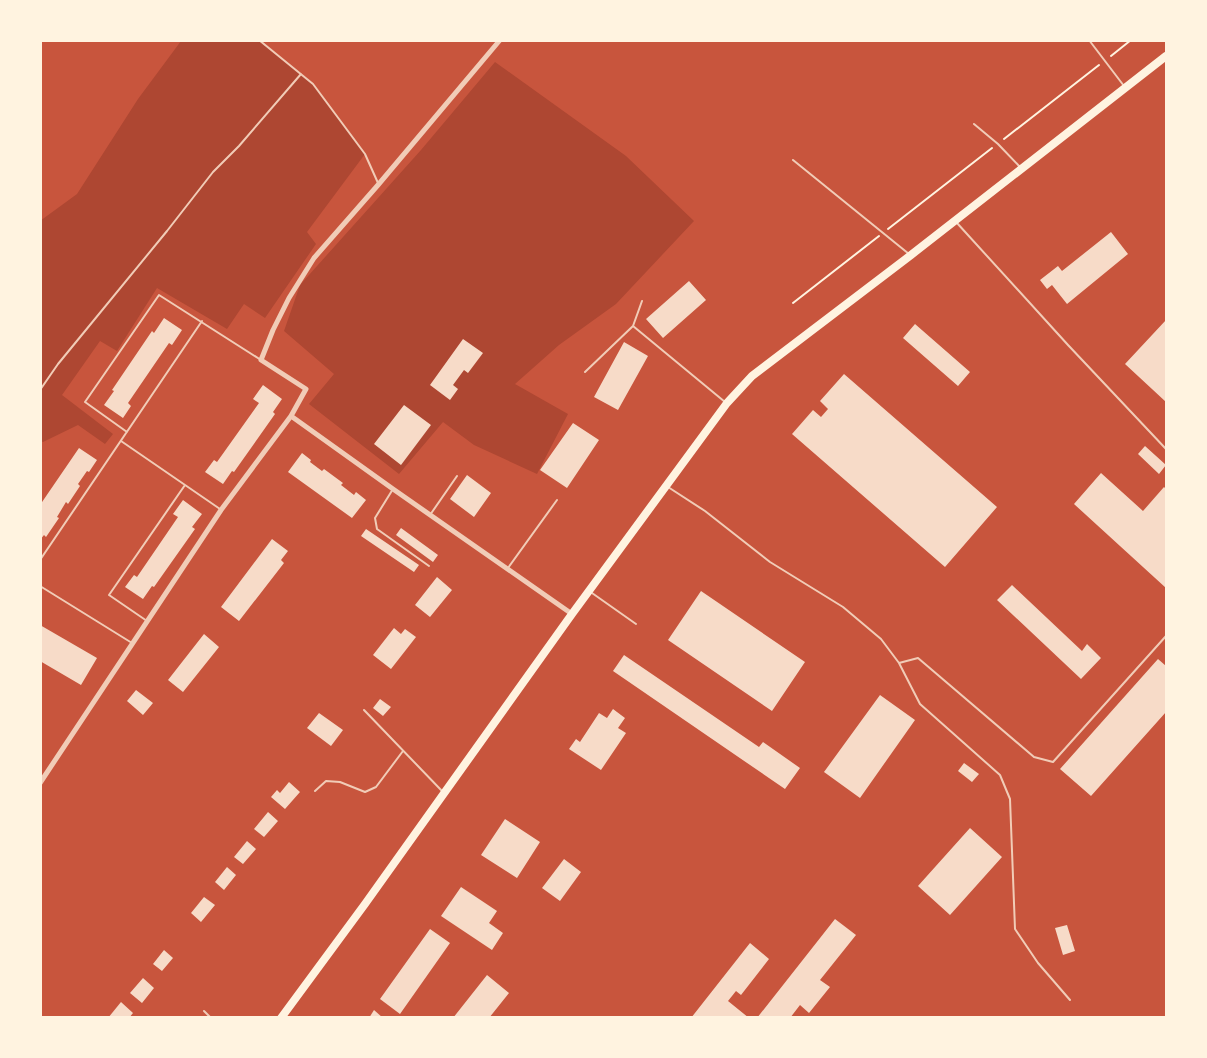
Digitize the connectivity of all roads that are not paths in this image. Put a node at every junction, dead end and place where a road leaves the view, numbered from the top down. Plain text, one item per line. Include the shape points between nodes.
1 (259, 40) edge
2 (500, 40) edge
3 (1089, 40) edge
4 (1167, 56) edge
5 (301, 74) junction
6 (1126, 88) junction
7 (974, 124) dead end
8 (793, 160) dead end
9 (1022, 169) junction
10 (378, 185) junction
11 (956, 221) junction
12 (911, 255) junction
13 (642, 301) dead end
14 (202, 321) junction
15 (633, 326) junction
16 (261, 360) junction
17 (585, 372) dead end
18 (40, 390) edge
19 (727, 404) junction
20 (291, 416) junction
21 (127, 432) junction
22 (121, 441) junction
23 (1167, 449) edge
24 (457, 476) dead end
25 (185, 485) junction
26 (666, 485) junction
27 (393, 489) junction
28 (557, 500) dead end
29 (221, 510) junction
30 (430, 514) junction
31 (40, 560) edge
32 (429, 566) dead end
33 (507, 568) junction
34 (40, 586) edge
35 (589, 591) junction
36 (572, 614) junction
37 (147, 621) junction
38 (636, 624) dead end
39 (1167, 636) edge
40 (132, 643) junction
41 (899, 663) junction
42 (364, 710) dead end
43 (403, 751) junction
44 (40, 783) edge
45 (315, 791) dead end
46 (444, 793) junction
47 (1070, 1000) dead end
48 (204, 1011) dead end
49 (211, 1017) edge
50 (281, 1017) edge

1 - 5 lane
2 - 10 street
3 - 6 lane
4 - 6 main road
5 - 10 lane via 313,84 365,154
5 - 18 lane via 213,172
6 - 9 main road
7 - 9 lane
8 - 12 lane
9 - 11 main road
10 - 16 street via 314,258 273,330
11 - 12 main road
11 - 23 lane
12 - 19 main road via 752,376
13 - 15 lane
14 - 16 lane
14 - 21 lane
14 - 21 lane via 159,294 85,402
15 - 17 lane
15 - 19 lane
16 - 20 street via 306,389
19 - 26 main road
20 - 27 street
20 - 29 street
21 - 22 lane
22 - 25 lane
22 - 31 lane
24 - 30 lane
25 - 29 lane
25 - 37 lane via 109,595
26 - 35 main road
26 - 41 lane via 770,562 843,607 880,639
27 - 30 street
27 - 32 lane via 375,518 377,529
28 - 33 lane
29 - 37 street
30 - 33 street
33 - 36 street
34 - 40 lane
35 - 36 main road
35 - 38 lane
36 - 46 main road
37 - 40 street
39 - 41 lane via 1053,762 1034,757 918,658
40 - 44 street
41 - 47 lane via 920,704 1000,775 1010,799 1015,929
42 - 43 lane
43 - 45 lane via 376,787 365,792 326,781
43 - 46 lane
46 - 50 main road
48 - 49 lane

